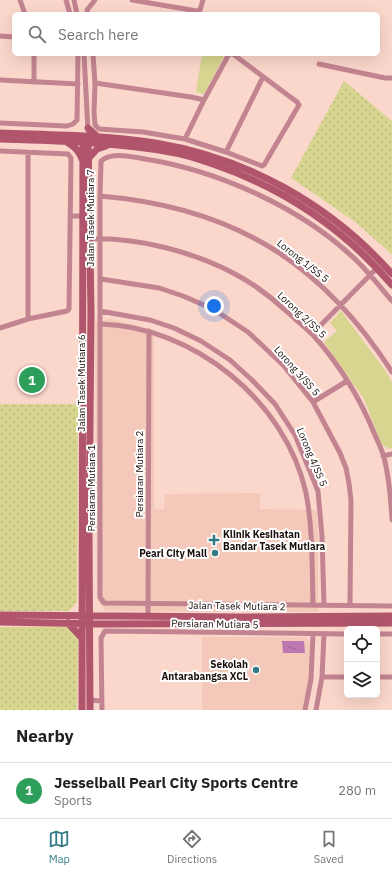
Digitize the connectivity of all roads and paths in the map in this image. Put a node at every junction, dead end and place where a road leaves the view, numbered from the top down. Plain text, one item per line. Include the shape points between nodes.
1 (20, 0) edge
2 (66, 0) edge
3 (74, 0) edge
4 (95, 0) edge
5 (132, 0) edge
6 (204, 0) edge
7 (161, 2) edge
8 (24, 12) edge
9 (69, 12) edge
10 (77, 12) edge
11 (88, 12) edge
12 (0, 36) edge
13 (12, 37) edge
14 (34, 56) edge
15 (78, 56) edge
16 (84, 56) edge
17 (93, 56) edge
18 (228, 56) edge
19 (236, 56) edge
20 (319, 64) dead end
21 (263, 77) junction
22 (392, 78) edge
23 (0, 80) edge
24 (34, 82) junction
25 (95, 83) junction
26 (78, 84) junction
27 (204, 100) junction
28 (0, 123) edge
29 (0, 133) edge
30 (86, 134) junction
31 (0, 139) edge
32 (186, 139) junction
33 (66, 142) junction
34 (110, 145) junction
35 (0, 151) edge
36 (28, 152) junction
37 (226, 152) junction
38 (86, 160) junction
39 (100, 196) junction
40 (70, 216) junction
41 (82, 216) junction
42 (100, 238) junction
43 (90, 239) junction
44 (377, 268) junction
45 (392, 274) edge
46 (370, 276) junction
47 (101, 279) junction
48 (392, 285) edge
49 (392, 301) edge
50 (341, 304) junction
51 (100, 311) junction
52 (28, 319) junction
53 (100, 324) junction
54 (0, 328) edge
55 (149, 331) junction
56 (312, 334) junction
57 (392, 372) edge
58 (348, 381) junction
59 (91, 397) junction
60 (100, 397) junction
61 (314, 402) junction
62 (392, 454) edge
63 (383, 456) junction
64 (82, 466) junction
65 (90, 467) junction
66 (392, 520) edge
67 (89, 535) junction
68 (100, 535) junction
69 (86, 601) junction
70 (148, 604) junction
71 (313, 605) junction
72 (324, 605) junction
73 (350, 605) junction
74 (392, 606) edge
75 (0, 615) edge
76 (70, 615) junction
77 (86, 615) junction
78 (101, 615) junction
79 (148, 616) junction
80 (392, 616) edge
81 (250, 620) junction
82 (0, 622) edge
83 (68, 623) junction
84 (185, 623) junction
85 (392, 623) edge
86 (86, 624) junction
87 (105, 628) junction
88 (185, 632) junction
89 (313, 634) junction
90 (324, 634) junction
91 (344, 634) edge
92 (380, 634) edge
93 (392, 634) edge
94 (86, 638) junction
95 (322, 677) junction
96 (344, 677) edge
97 (380, 677) edge
98 (392, 677) edge
99 (89, 700) junction
100 (102, 701) junction
101 (82, 710) edge
102 (90, 710) edge
103 (102, 710) edge
104 (305, 710) edge
105 (316, 710) edge

1 - 8 street
2 - 9 street
3 - 10 street
4 - 11 street
5 - 7 street
6 - 7 street via 197,11
12 - 13 street
14 - 24 street
15 - 26 street
16 - 30 street
17 - 25 street
18 - 27 street
19 - 21 street
20 - 22 street
21 - 37 street
21 - 37 street via 297,102 298,107 264,165 258,166
23 - 24 street
24 - 26 street
25 - 27 street
25 - 32 street via 94,112 97,128
26 - 28 street via 77,120 73,124 67,126
27 - 32 street
29 - 30 street via 74,136
30 - 33 street
30 - 34 street
30 - 38 street, Jalan Tasek Mutiara 6
30 - 45 street via 138,140 194,151 253,172 315,206 338,222 364,244
31 - 33 street
32 - 37 street
33 - 38 street via 76,148
34 - 38 street via 96,149
34 - 44 street via 171,152 234,171 258,182 289,198 339,232
35 - 36 street
36 - 40 street via 70,156
36 - 52 street
38 - 41 street, Jalan Tasek Mutiara 6
38 - 43 street, Jalan Tasek Mutiara 6
39 - 42 street, Jalan Tasek Mutiara 7
39 - 46 street, Jalan Tasek Mutiara 7 via 100,165 105,158 124,156 196,171 237,186 295,214 337,244
39 - 50 street, Lorong 1/SS 5 via 131,199 186,210 240,230 284,256
40 - 41 street
40 - 52 street via 70,307 67,311
41 - 64 street, Jalan Tasek Mutiara 6
42 - 43 street, Lorong 2/SS 5
42 - 47 street, Jalan Tasek Mutiara 7
42 - 56 street, Lorong 2/SS 5 via 163,247 217,265 252,284
43 - 59 street, Jalan Tasek Mutiara 6
44 - 46 street
44 - 48 street
46 - 49 street, Jalan Tasek Mutiara 7
46 - 50 street
47 - 51 street, Jalan Tasek Mutiara 7
47 - 61 street, Lorong 3/SS 5 via 159,288 213,309 248,332 283,366
50 - 56 street
50 - 57 street, Lorong 1/SS 5 via 379,351
51 - 53 street, Jalan Tasek Mutiara 7
51 - 72 street, Lorong 4/SS 5 via 150,320 174,328 201,342 230,360 275,404 295,435 318,491
52 - 54 street
53 - 55 street
53 - 60 street, Persiaran Mutiara 1
55 - 70 street, Persiaran Mutiara 2
55 - 71 street via 198,353 222,369 262,407 283,435 296,460 307,499
56 - 58 street, Lorong 2/SS 5
58 - 61 street
58 - 63 street, Lorong 2/SS 5 via 360,400
59 - 60 street
59 - 65 street, Jalan Tasek Mutiara 6
60 - 68 street, Persiaran Mutiara 1
61 - 73 street, Lorong 3/SS 5 via 340,453 349,483
62 - 63 street
63 - 66 street, Lorong 2/SS 5 via 391,496
64 - 65 street
64 - 69 street, Jalan Tasek Mutiara 6
65 - 67 street, Jalan Tasek Mutiara 6
67 - 68 street
67 - 69 street, Jalan Tasek Mutiara 6
68 - 70 street, Persiaran Mutiara 1 via 100,596 104,603
69 - 76 street
69 - 77 street, Jalan Tasek Mutiara 6
69 - 78 street
70 - 71 street
70 - 79 street, Persiaran Mutiara 2
71 - 72 street
72 - 73 street
73 - 74 street
75 - 76 street, Jalan Tasek Mutiara 2
76 - 77 street, Jalan Tasek Mutiara 2
77 - 78 street, Jalan Tasek Mutiara 2
77 - 86 street, Jalan Tasek Mutiara 6
78 - 79 street, Jalan Tasek Mutiara 2
79 - 81 street, Jalan Tasek Mutiara 2
80 - 81 street, Jalan Tasek Mutiara 2
81 - 84 street, Jalan Tasek Mutiara 2
81 - 85 street, Jalan Tasek Mutiara 2
82 - 83 street, Jalan Tasek Mutiara 2
83 - 86 street, Jalan Tasek Mutiara 2
83 - 94 street
84 - 87 street, Jalan Tasek Mutiara 2
84 - 88 street
86 - 87 street, Jalan Tasek Mutiara 2
86 - 94 street, Jalan Tasek Mutiara 6
87 - 88 street, Persiaran Mutiara 5
87 - 94 street via 95,629
87 - 100 street via 101,638
88 - 89 street, Persiaran Mutiara 5
89 - 90 street, Persiaran Mutiara 5
89 - 104 street via 311,679
90 - 91 street, Persiaran Mutiara 5
90 - 95 street
92 - 93 street
94 - 99 street
94 - 101 street
95 - 96 street
95 - 105 street
97 - 98 street
99 - 100 street
99 - 102 street
100 - 103 street

